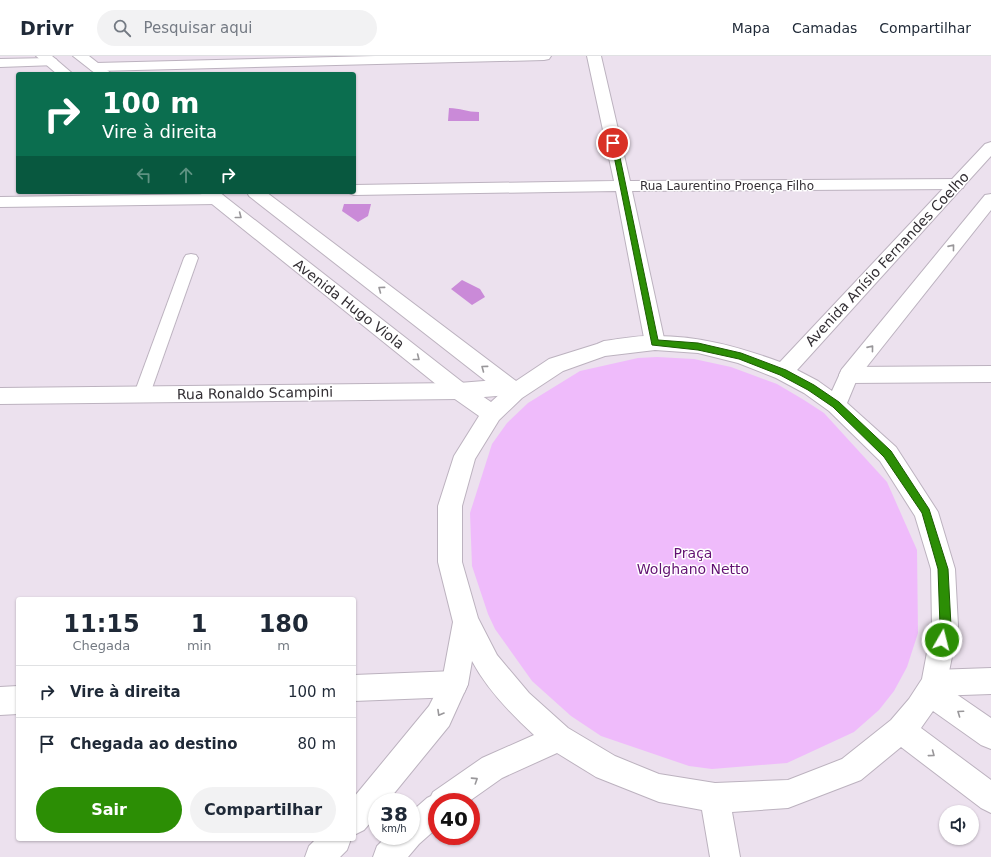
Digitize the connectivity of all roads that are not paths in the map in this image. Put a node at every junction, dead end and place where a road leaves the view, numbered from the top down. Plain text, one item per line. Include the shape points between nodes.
1 (80, 56) edge
2 (544, 56) edge
3 (594, 56) edge
4 (47, 59) edge
5 (0, 63) edge
6 (100, 70) edge
7 (63, 72) edge
8 (991, 147) edge
9 (957, 184) junction
10 (623, 186) junction
11 (356, 190) edge
12 (257, 194) edge
13 (212, 196) edge
14 (991, 199) edge
15 (0, 202) edge
16 (191, 258) dead end
17 (655, 343) junction
18 (783, 372) junction
19 (991, 374) edge
20 (849, 375) junction
21 (512, 389) junction
22 (459, 391) junction
23 (142, 394) junction
24 (0, 396) edge
25 (836, 405) junction
26 (492, 414) junction
27 (466, 622) junction
28 (991, 681) edge
29 (455, 684) junction
30 (931, 687) junction
31 (356, 688) edge
32 (16, 700) edge
33 (0, 701) edge
34 (901, 730) junction
35 (991, 735) edge
36 (558, 738) junction
37 (456, 793) edge
38 (715, 798) junction
39 (991, 798) edge
40 (428, 816) edge
41 (356, 818) edge
42 (420, 824) edge
43 (334, 841) edge
44 (399, 845) edge
45 (320, 857) edge
46 (388, 857) edge
47 (725, 857) edge

1 - 6 street
2 - 6 street
3 - 10 street
4 - 5 street
4 - 7 street
8 - 9 street, Avenida Anísio Fernandes Coelho
9 - 10 street, Rua Laurentino Proença Filho
9 - 18 street, Avenida Anísio Fernandes Coelho
10 - 11 street, Rua Laurentino Proença Filho
10 - 17 street
21 -> 12 street
13 - 15 street
13 -> 22 street, Avenida Hugo Viola
20 -> 14 street
16 - 23 lane
17 - 18 street via 698,346 741,356
17 - 21 street via 604,349 556,365
18 - 25 street via 811,387
19 - 20 street
20 - 25 street
21 - 22 street, Rua Ronaldo Scampini
21 - 26 street
22 - 23 street, Rua Ronaldo Scampini
22 - 26 street, Avenida Hugo Viola
23 - 24 street, Rua Ronaldo Scampini
25 - 30 street via 888,454 926,512 943,569 945,612 945,626
26 - 27 street via 465,456 450,506 450,562
27 - 29 street
27 - 36 street via 488,664 519,703
28 - 30 street
29 - 31 street
29 -> 41 street via 439,716
30 - 34 street via 919,709
35 -> 30 street
32 - 33 street
34 - 38 street via 851,770 788,794
34 -> 39 street
37 -> 36 street via 492,768
36 - 38 street via 606,767 659,788
38 - 47 street
40 - 42 street
43 - 45 street
44 - 46 street

